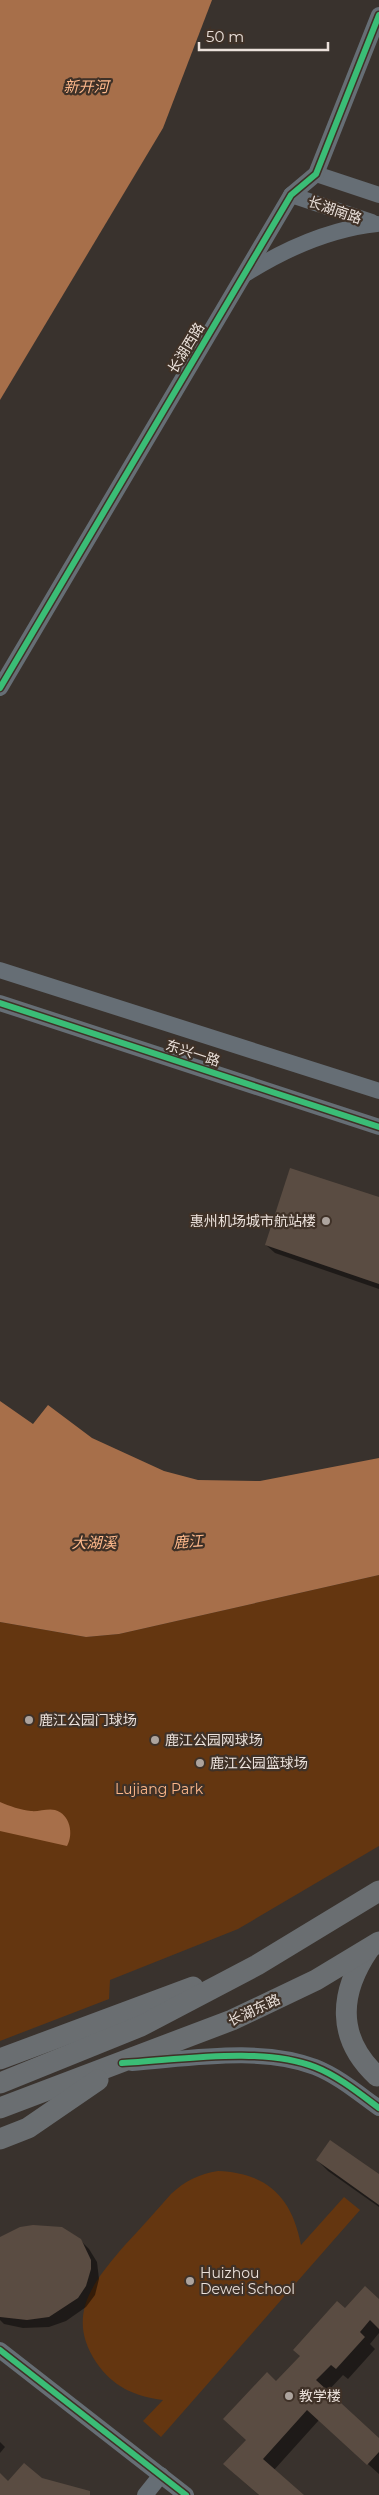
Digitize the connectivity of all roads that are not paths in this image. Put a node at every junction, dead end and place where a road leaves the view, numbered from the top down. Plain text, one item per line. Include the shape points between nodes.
1 (379, 15) edge
2 (316, 174) junction
3 (291, 195) junction
4 (379, 195) edge
5 (378, 224) edge
6 (244, 275) junction
7 (0, 688) edge
8 (0, 970) edge
9 (0, 1002) edge
10 (379, 1092) edge
11 (379, 1127) edge
12 (379, 1891) edge
13 (375, 1944) edge
14 (257, 1965) junction
15 (0, 2059) edge
16 (122, 2063) junction
17 (378, 2076) edge
18 (0, 2083) edge
19 (1, 2107) edge
20 (379, 2108) edge
21 (0, 2139) edge
22 (0, 2350) edge
23 (161, 2475) junction
24 (145, 2495) edge
25 (186, 2495) edge

1 - 2 street, 长湖西路
2 - 3 street, 长湖西路
2 - 4 street, 长湖南路
3 - 5 street, 长湖南路
3 - 6 street, 长湖西路
5 - 6 street via 323,235 268,260
6 - 7 street, 长湖西路
8 - 10 street, 东兴一路
9 - 11 street, 东兴一路
12 - 14 main road
13 - 16 main road, 长湖东路 via 316,1980 254,2010
13 - 17 main road via 360,1964 350,1990 345,2017 354,2046
14 - 15 main road via 132,2008
14 - 18 main road via 141,2026
16 - 19 main road, 长湖东路
16 - 20 street via 236,2057 306,2064 341,2081
16 - 21 main road, 长湖东路 via 28,2128
22 - 23 street
23 - 24 street
23 - 25 street

